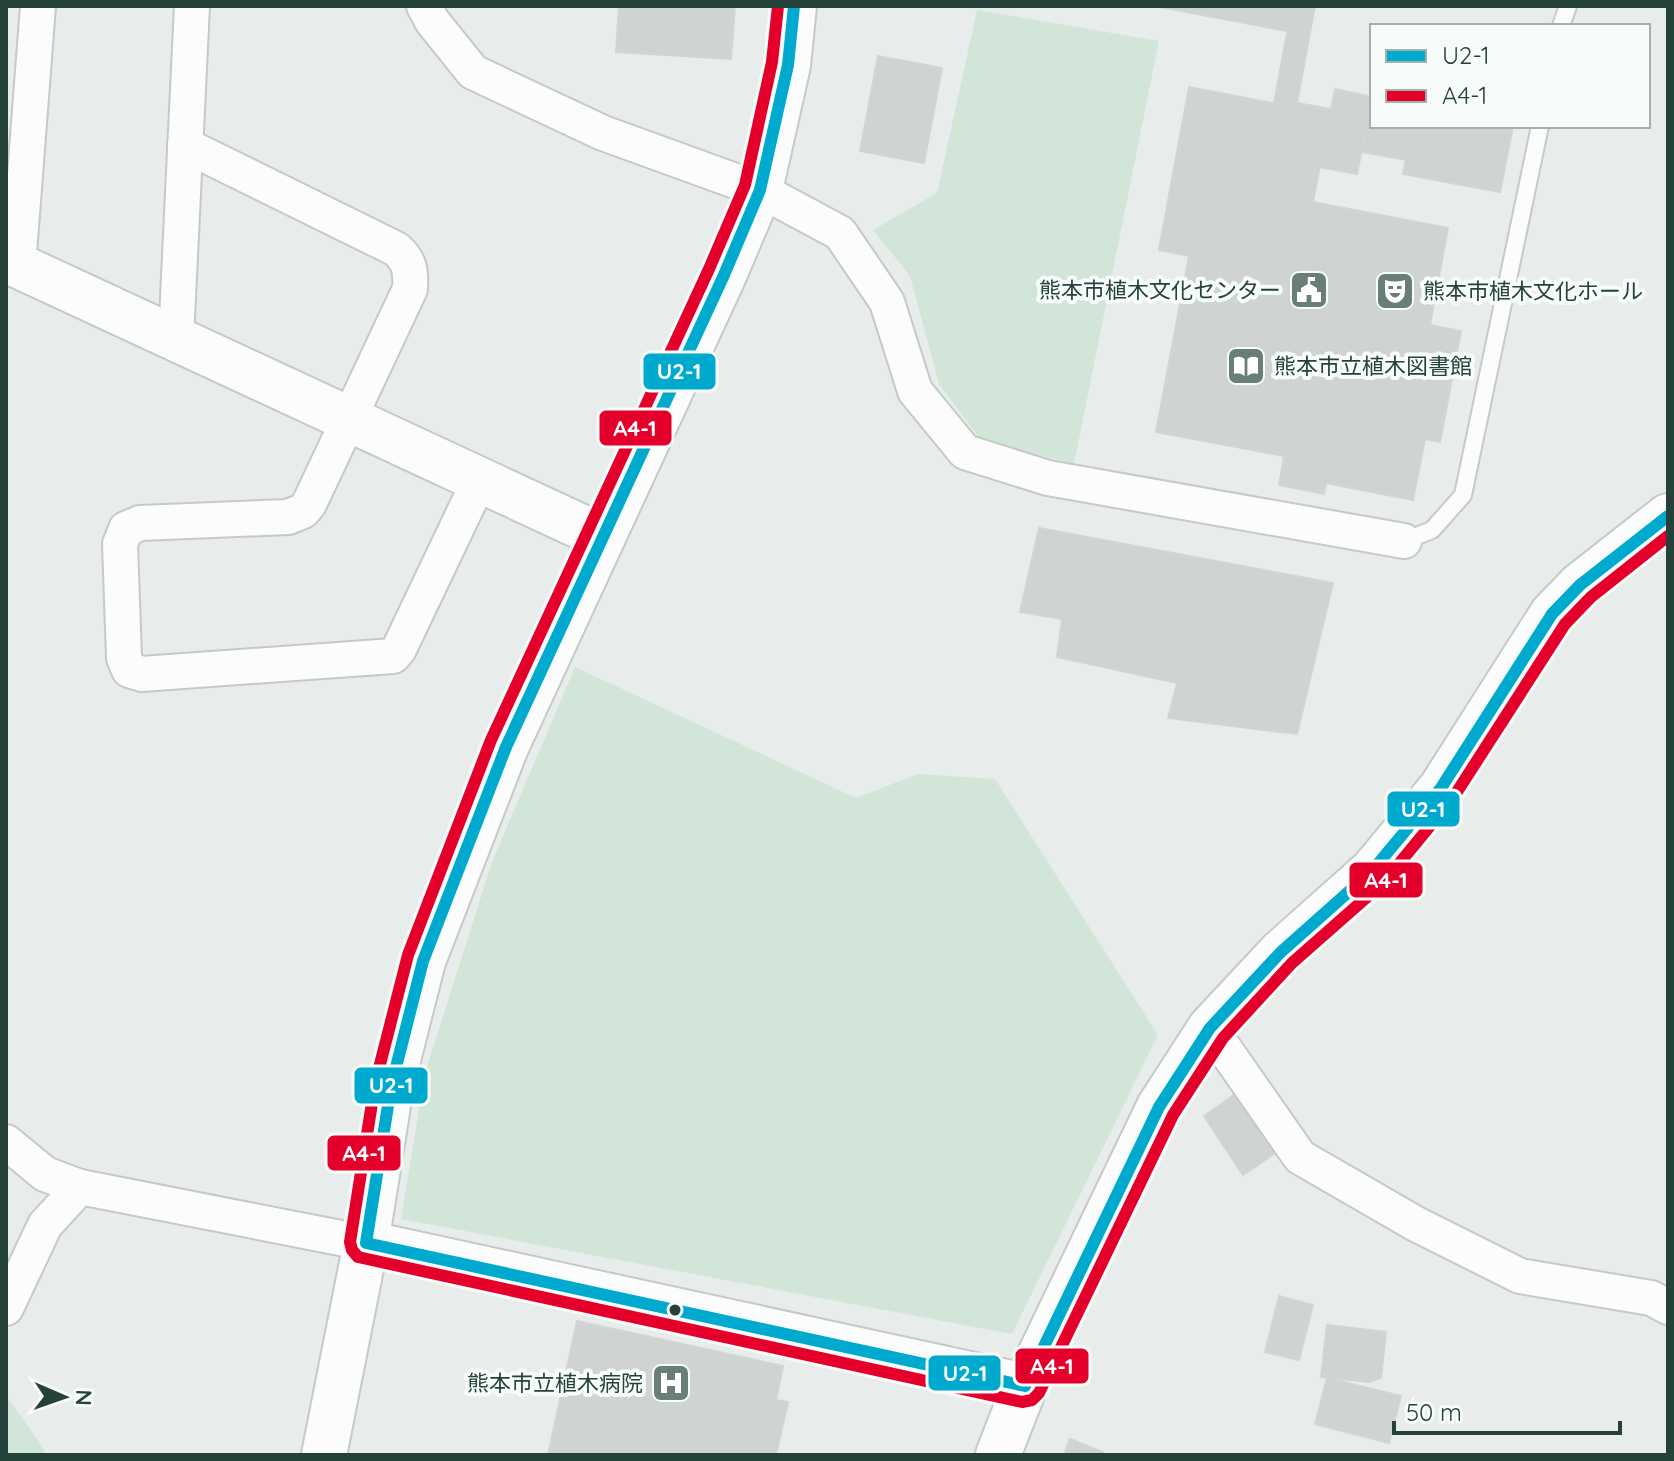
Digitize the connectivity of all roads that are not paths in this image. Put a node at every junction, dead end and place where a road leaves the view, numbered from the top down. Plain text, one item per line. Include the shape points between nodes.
1 (38, 6) edge
2 (192, 6) edge
3 (424, 6) edge
4 (794, 6) edge
5 (1540, 128) edge
6 (185, 145) junction
7 (760, 190) junction
8 (12, 263) edge
9 (176, 339) junction
10 (348, 419) junction
11 (480, 479) junction
12 (1668, 516) edge
13 (603, 537) junction
14 (1404, 541) joint
15 (1210, 1028) junction
16 (6, 1142) edge
17 (80, 1187) junction
18 (366, 1243) junction
19 (1668, 1307) edge
20 (6, 1308) edge
21 (1025, 1386) junction
22 (324, 1455) edge
23 (998, 1455) edge

1 - 8 street
2 - 6 street
3 - 7 street via 473,72 603,133
4 - 7 street via 788,65
5 - 14 lane via 1463,495 1432,530
6 - 9 street
6 - 10 street via 408,259 410,289
7 - 13 street
7 - 14 street via 840,233 887,302 915,391 965,452 1048,478
8 - 9 street
9 - 10 street
10 - 11 street
10 - 11 street via 309,504 297,515 140,523 126,529 120,544 124,658 129,670 142,674 393,656
11 - 13 street
12 - 15 street via 1580,585 1552,614 1441,788 1372,871 1281,952
13 - 18 street via 506,747 423,961 391,1087
15 - 19 street via 1300,1157 1520,1276 1651,1298
15 - 21 street via 1159,1107
16 - 17 street via 45,1174
17 - 18 street
17 - 20 street via 45,1225
18 - 21 street
18 - 22 street
21 - 23 street

